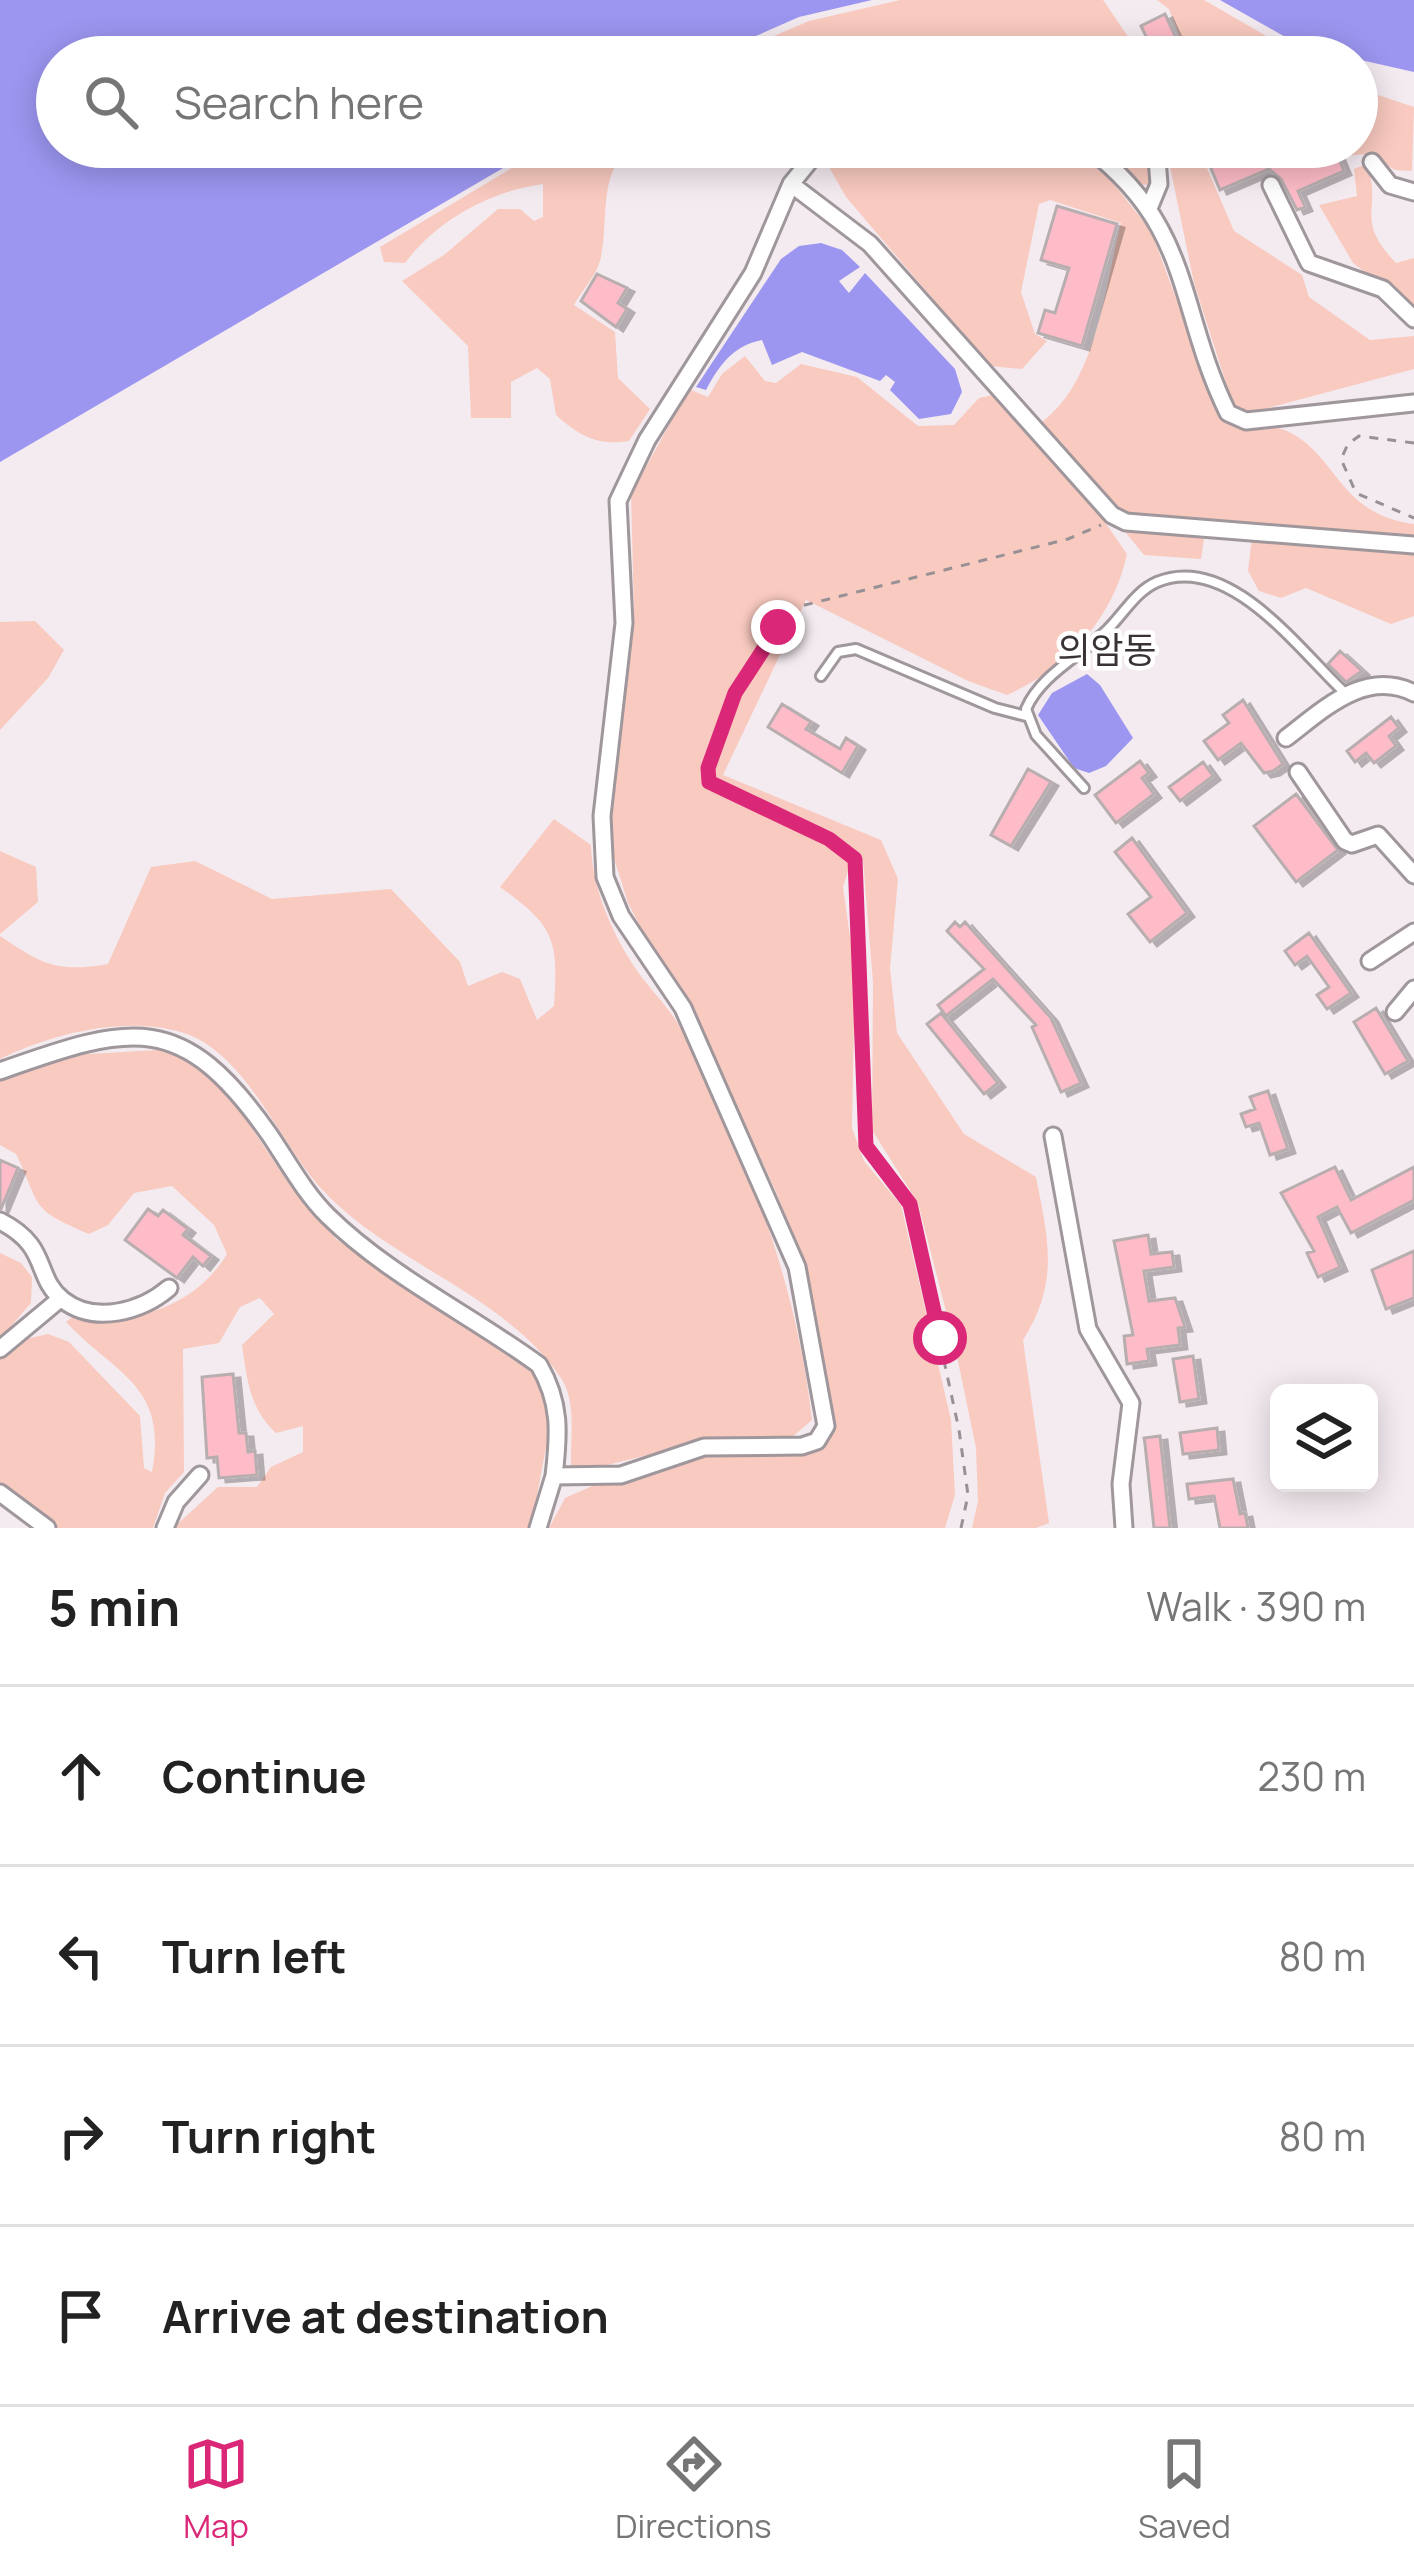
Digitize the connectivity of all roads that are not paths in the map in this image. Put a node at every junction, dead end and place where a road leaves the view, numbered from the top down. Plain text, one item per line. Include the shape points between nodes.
1 (804, 168) edge
2 (1109, 168) edge
3 (1158, 168) edge
4 (1377, 168) edge
5 (791, 184) junction
6 (1271, 185) dead end
7 (1414, 192) edge
8 (1150, 206) junction
9 (1414, 319) edge
10 (1414, 403) edge
11 (1414, 545) edge
12 (821, 676) dead end
13 (1414, 693) edge
14 (1346, 694) junction
15 (1026, 716) junction
16 (1286, 738) dead end
17 (1298, 772) dead end
18 (1084, 788) dead end
19 (1414, 875) edge
20 (1414, 932) edge
21 (1370, 961) dead end
22 (1414, 989) edge
23 (1395, 1012) dead end
24 (0, 1071) edge
25 (1053, 1136) dead end
26 (0, 1221) edge
27 (169, 1288) dead end
28 (60, 1298) junction
29 (0, 1349) edge
30 (200, 1475) dead end
31 (554, 1476) junction
32 (0, 1493) edge
33 (47, 1528) edge
34 (165, 1528) edge
35 (538, 1528) edge
36 (1124, 1528) edge

1 - 5 street
2 - 8 street
3 - 8 street
4 - 7 street via 1390,185
5 - 11 street via 870,244 1100,503 1126,522
5 - 31 street via 753,273 647,440 618,501 624,623 602,816 605,878 682,1009 797,1267 826,1426 802,1446 704,1447 621,1475
6 - 9 street via 1310,263 1382,289
8 - 10 street via 1180,264 1222,400 1236,418
12 - 15 lane via 838,652 856,649
13 - 14 street via 1375,685
14 - 15 lane via 1235,592 1187,577 1145,589 1031,697
14 - 16 street
15 - 18 lane
17 - 19 street via 1345,841 1378,835
20 - 21 street
22 - 23 street
24 - 31 street via 85,1042 137,1037 185,1047 212,1063 327,1214 539,1365 555,1394
25 - 36 street via 1088,1329 1131,1403
26 - 28 street via 37,1248
27 - 28 street via 151,1304 118,1312
28 - 29 street
30 - 34 street
31 - 35 street
32 - 33 street

